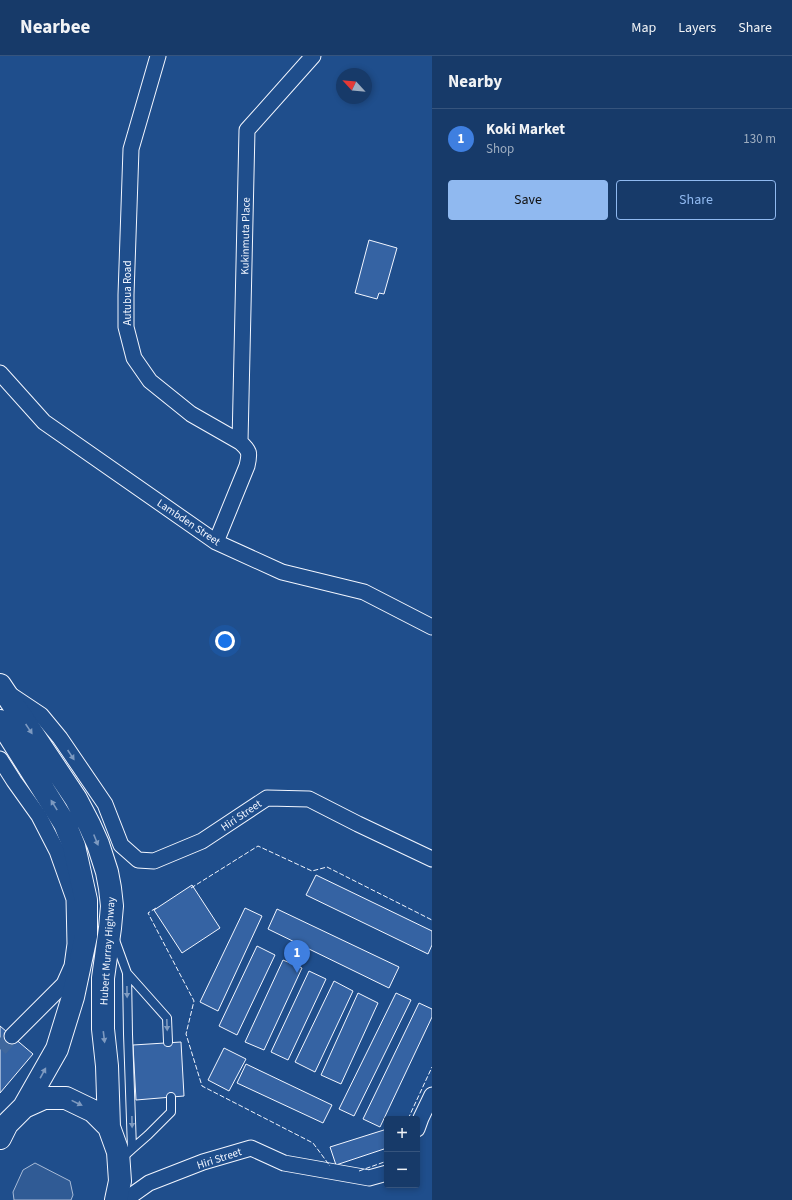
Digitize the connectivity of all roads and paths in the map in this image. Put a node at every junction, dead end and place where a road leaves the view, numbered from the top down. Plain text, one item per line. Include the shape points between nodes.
1 (158, 56) edge
2 (313, 56) edge
3 (0, 373) edge
4 (240, 442) junction
5 (216, 542) junction
6 (432, 628) edge
7 (2, 688) edge
8 (0, 721) edge
9 (0, 759) edge
10 (432, 859) edge
11 (110, 928) junction
12 (127, 973) junction
13 (12, 1036) tunnel mouth
14 (168, 1042) dead end
15 (432, 1095) edge
16 (171, 1097) dead end
17 (24, 1107) junction
18 (420, 1121) edge
19 (109, 1127) junction
20 (0, 1138) edge
21 (125, 1155) junction
22 (384, 1174) edge
23 (116, 1200) edge
24 (125, 1200) edge

1 - 4 street, Autubua Road via 131,149 126,327 134,358 150,381 191,414
2 - 4 street, Kukinmuta Place via 247,130
3 - 5 street, Lambden Street via 44,422
4 - 5 street via 250,454 248,466
5 - 6 street, Lambden Street via 282,572 364,592
7 -> 10 street, Hiri Street via 41,715 60,738 105,804 121,845 138,860 154,861 202,841 266,798 309,799
7 -> 11 highway, Hubert Murray Highway via 90,824 107,872 112,906
17 -> 8 highway, Hubert Murray Highway via 57,1049 73,997 86,936 86,900 74,846 65,824
9 - 13 street via 39,816 57,851 74,899 75,944 72,966 64,984
11 - 12 lane
11 -> 19 highway, Hubert Murray Highway via 103,1014
12 -> 14 lane via 167,1018
12 -> 21 lane
15 - 18 street
16 - 21 lane via 171,1112
17 -> 19 highway, Hubert Murray Highway via 44,1098 66,1098 92,1111
17 - 20 highway, Hubert Murray Highway via 7,1124
19 - 21 highway, Hubert Murray Highway via 118,1152
21 - 23 highway, Hubert Murray Highway
22 - 24 street, Hiri Street via 369,1178 284,1163 251,1148 203,1162 149,1183

